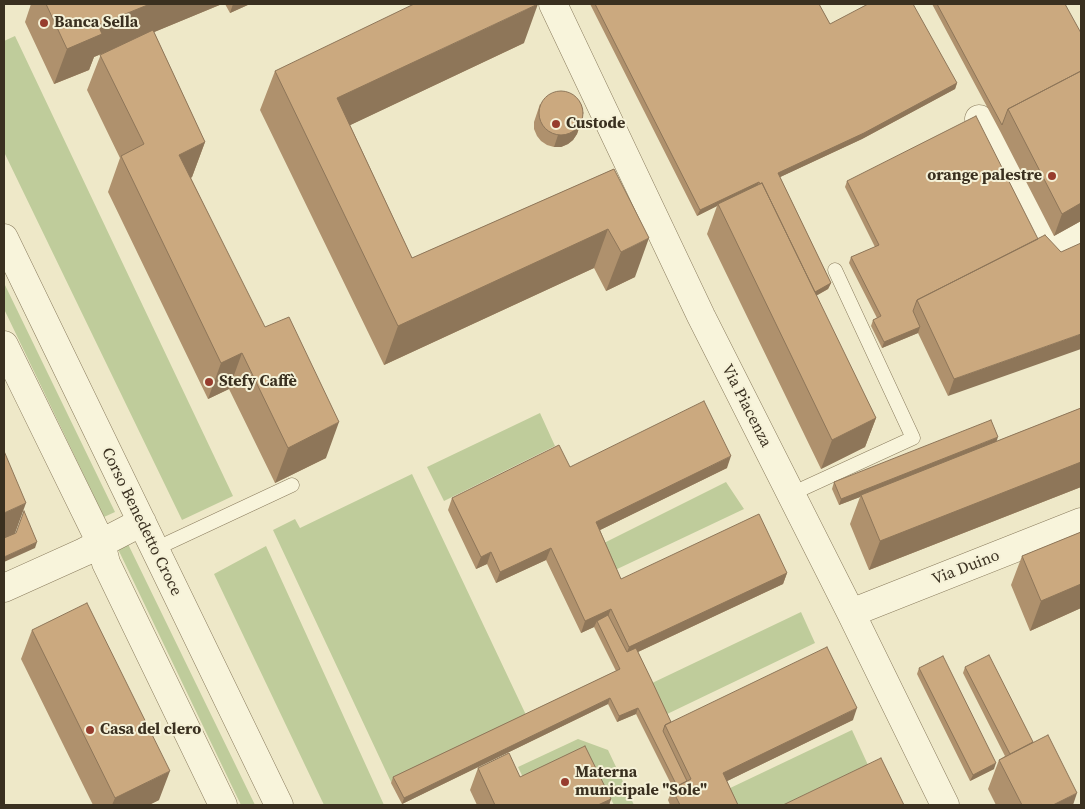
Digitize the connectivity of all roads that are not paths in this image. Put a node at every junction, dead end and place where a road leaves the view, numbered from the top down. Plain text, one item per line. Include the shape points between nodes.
1 (553, 4) edge
2 (979, 119) edge
3 (1081, 231) edge
4 (4, 238) edge
5 (835, 270) dead end
6 (4, 345) edge
7 (292, 485) dead end
8 (791, 494) junction
9 (142, 522) junction
10 (1081, 522) edge
11 (100, 543) junction
12 (155, 549) junction
13 (4, 588) edge
14 (851, 613) junction
15 (222, 805) edge
16 (279, 805) edge
17 (945, 805) edge

1 - 8 street, Via Piacenza via 701,316
2 - 3 street via 1049,249
4 - 9 street, Corso Benedetto Croce
5 - 8 lane via 913,438
6 - 11 street
7 - 12 lane
8 - 14 street, Via Piacenza
9 - 11 street
9 - 12 street, Corso Benedetto Croce
10 - 14 street, Via Duino
11 - 13 street
11 - 15 street via 106,563
12 - 16 street, Corso Benedetto Croce
14 - 17 street, Via Piacenza

